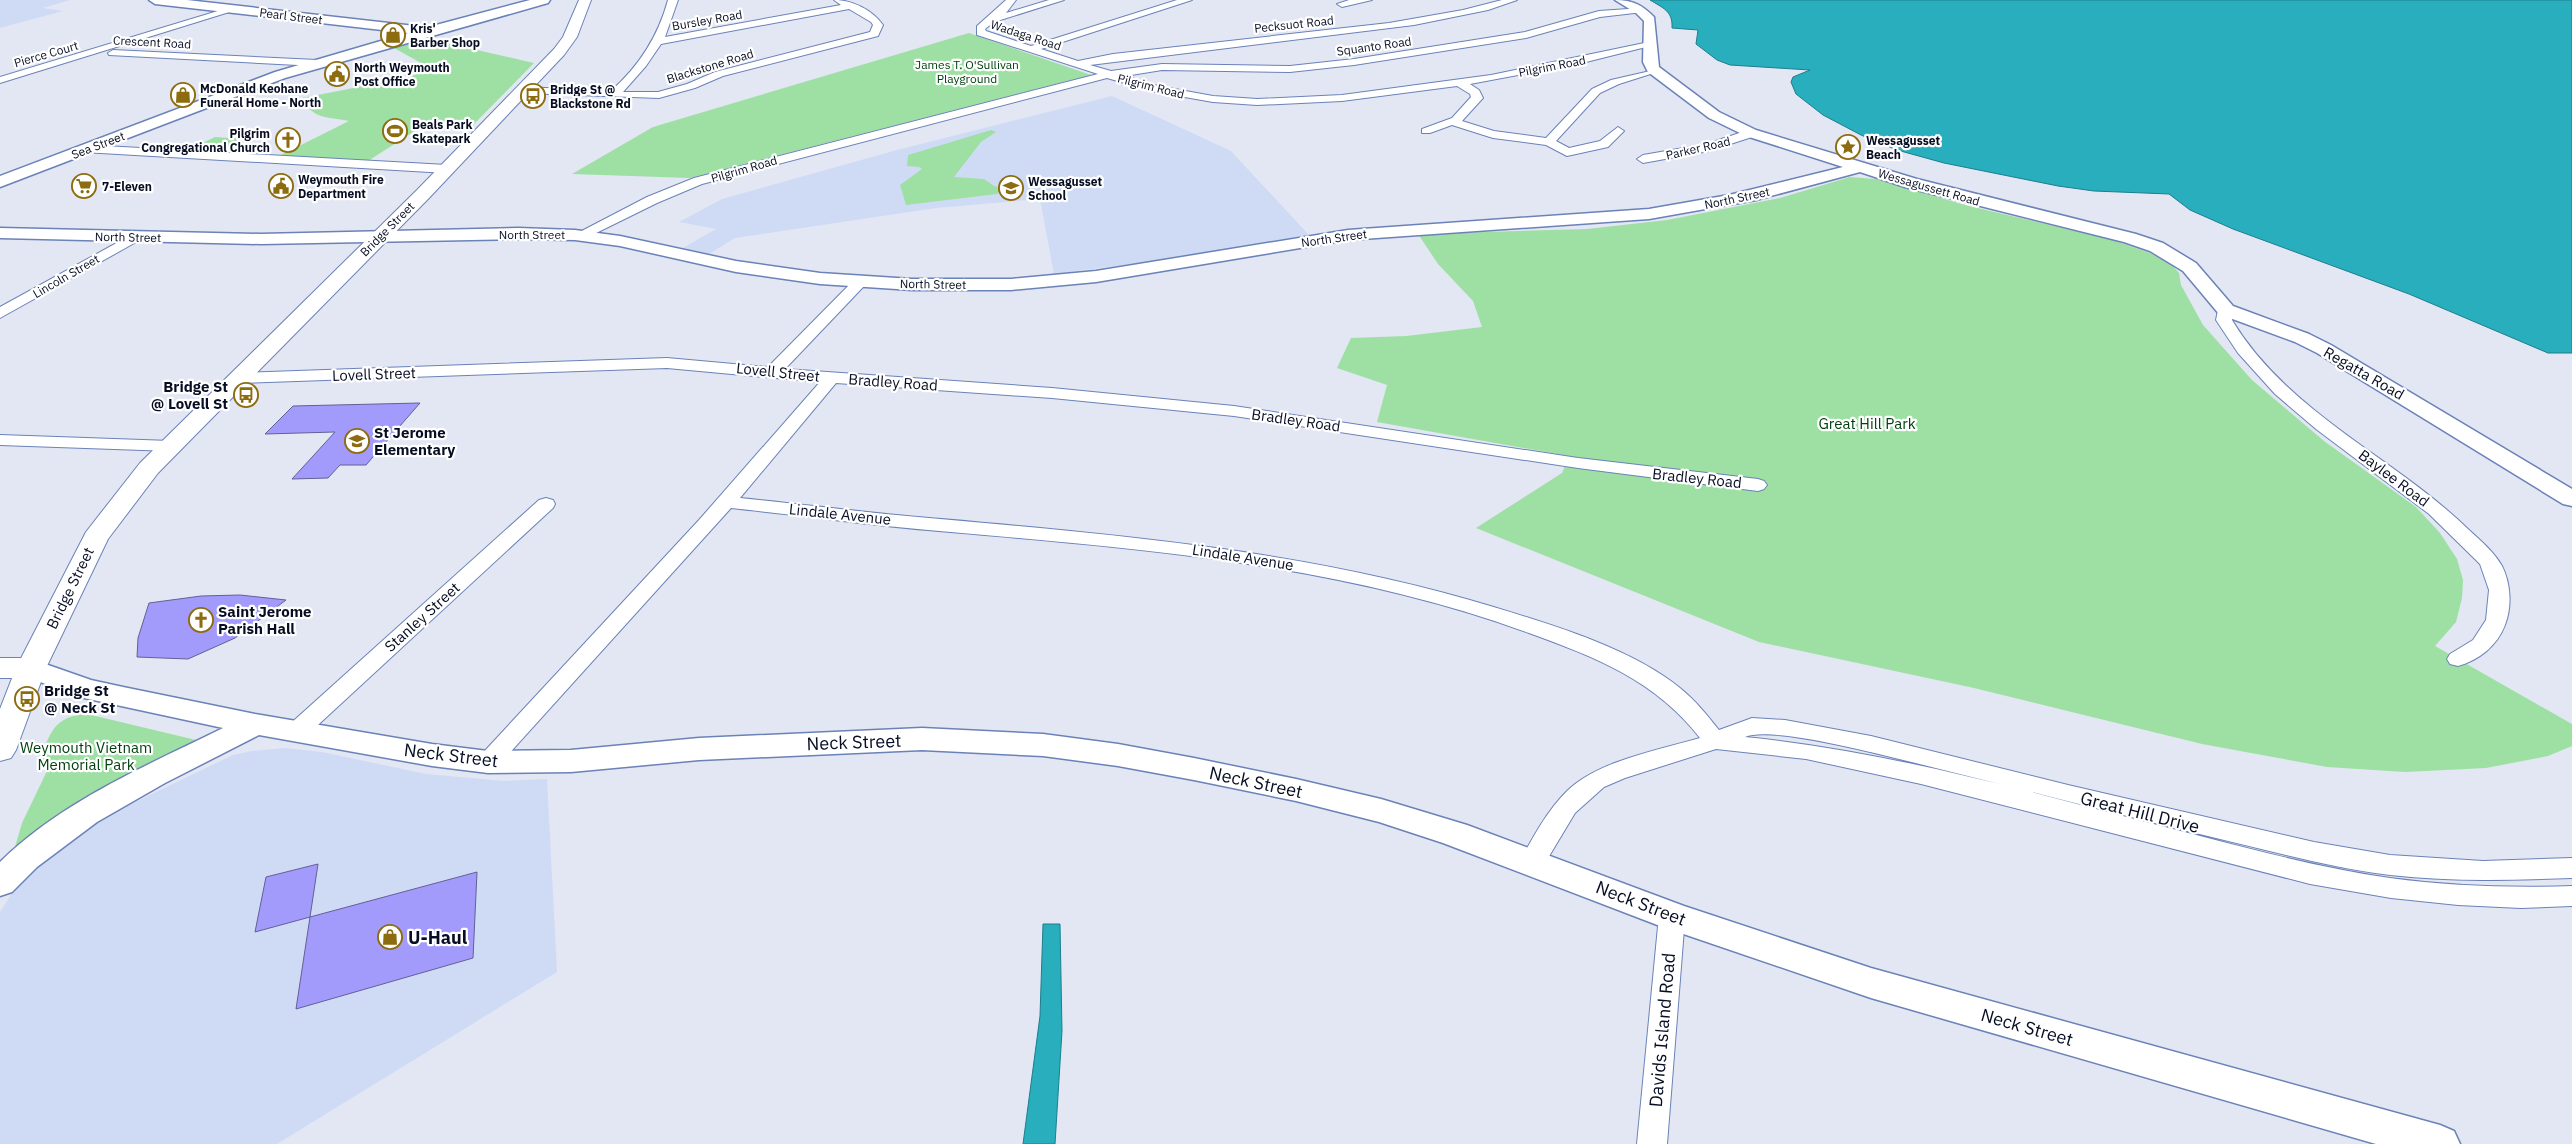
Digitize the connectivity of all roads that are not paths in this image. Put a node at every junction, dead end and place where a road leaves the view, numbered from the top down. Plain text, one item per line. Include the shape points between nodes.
1 (155, 0) edge
2 (541, 0) edge
3 (584, 0) edge
4 (674, 0) edge
5 (679, 0) edge
6 (839, 0) edge
7 (1011, 0) edge
8 (1059, 0) edge
9 (1187, 0) edge
10 (1367, 0) edge
11 (1512, 0) edge
12 (1620, 0) edge
13 (1342, 4) dead end
14 (849, 6) junction
15 (234, 9) junction
16 (1640, 10) junction
17 (993, 19) junction
18 (428, 32) junction
19 (659, 41) junction
20 (1650, 43) junction
21 (1031, 49) junction
22 (98, 52) junction
23 (317, 63) junction
24 (1077, 64) junction
25 (1655, 71) junction
26 (1107, 75) junction
27 (0, 80) edge
28 (1459, 82) junction
29 (523, 90) junction
30 (613, 95) junction
31 (1453, 122) junction
32 (1426, 131) dead end
33 (1618, 131) dead end
34 (1752, 133) junction
35 (1549, 142) junction
36 (87, 149) junction
37 (1643, 159) dead end
38 (1860, 167) junction
39 (447, 169) junction
40 (0, 182) edge
41 (0, 234) edge
42 (581, 235) junction
43 (133, 238) junction
44 (378, 238) junction
45 (2161, 249) joint
46 (860, 282) junction
47 (2226, 310) junction
48 (0, 313) edge
49 (774, 371) junction
50 (239, 378) junction
51 (832, 378) junction
52 (0, 440) edge
53 (171, 446) junction
54 (1758, 485) dead end
55 (2572, 499) edge
56 (728, 502) junction
57 (546, 504) dead end
58 (2458, 659) dead end
59 (15, 668) edge
60 (256, 724) junction
61 (298, 730) junction
62 (1715, 741) junction
63 (0, 750) edge
64 (488, 762) junction
65 (1533, 862) junction
66 (2572, 868) edge
67 (0, 883) edge
68 (2572, 896) edge
69 (1672, 916) junction
70 (1652, 1144) edge
71 (2440, 1144) edge

1 - 15 street, Pearl Street
2 - 18 street, Sea Street
3 - 29 main road, Bridge Street via 570,37
4 - 5 street
4 - 19 street
6 - 14 street, Blackstone Road
7 - 17 street, Wadaga Road
8 - 17 street
9 - 21 street
10 - 13 street
11 - 24 street, Pecksuot Road via 1482,10 1354,30 1113,57
12 - 16 street
14 - 19 street, Bursley Road
14 - 30 street, Blackstone Road via 875,20 878,25 874,34 719,74 691,86 659,94
15 - 18 street, Pearl Street
15 - 22 street, Crescent Road
16 - 20 street via 1650,20
16 - 26 street, Squanto Road via 1599,14 1526,35 1354,62 1290,69 1162,67
17 - 21 street, Wadaga Road via 980,28 981,33
18 - 23 street, Sea Street
19 - 30 street
20 - 25 street via 1650,62
20 - 28 street, Pilgrim Road via 1556,66
21 - 24 street, Wadaga Road
22 - 23 street, Crescent Road
22 - 27 street, Pierce Court
23 - 36 street, Sea Street
24 - 26 street, Wadaga Road
25 - 34 street, Wessagussett Road via 1714,115
25 - 35 street via 1596,91
26 - 28 street, Pilgrim Road via 1190,96 1257,102 1342,98
26 - 42 street, Pilgrim Road via 698,181
28 - 31 street via 1477,96
29 - 30 street, Blackstone Road
29 - 39 main road, Bridge Street
31 - 32 street
31 - 35 street via 1493,134
33 - 35 street via 1604,144 1567,152
34 - 37 street, Parker Road via 1709,147
34 - 38 street, Wessagussett Road
36 - 39 street
36 - 40 street, Sea Street
38 - 45 street, Wessagussett Road
38 - 46 street, North Street via 1742,199 1652,214 1456,225 1352,235 1057,281 997,286
39 - 44 main road, Bridge Street
41 - 43 street, North Street
42 - 44 street, North Street via 472,234
42 - 46 street, North Street via 611,238 737,267
43 - 44 street, North Street
43 - 48 street, Lincoln Street
44 - 50 main road, Bridge Street
45 - 47 street, Regatta Road via 2186,264
46 - 49 street
47 - 55 street, Regatta Road via 2324,349
47 - 58 street, Baylee Road via 2224,320 2232,335 2287,396 2322,426 2437,510 2471,542 2494,570 2501,608 2494,627 2481,645
49 - 50 street, Lovell Street via 667,363
49 - 51 street, Lovell Street
50 - 53 main road, Bridge Street
51 - 54 street, Bradley Road via 1052,393 1234,411 1562,461
51 - 56 street, Lovell Street
52 - 53 street
53 - 59 main road, Bridge Street via 127,494 95,538
56 - 62 street, Lindale Avenue via 1099,537 1297,565 1391,585 1478,608 1554,634 1622,664 1665,688 1690,710
56 - 64 street, Lovell Street
57 - 61 street, Stanley Street
59 - 60 street, Neck Street via 92,690
59 - 63 main road, Bridge Street
60 - 61 street, Neck Street
60 - 67 street via 85,815 38,848
61 - 64 street, Neck Street
62 - 65 street, Great Hill Drive via 1617,772 1578,792 1553,826
62 - 66 street, Great Hill Drive via 1752,726 1804,732 1960,765 2295,848 2390,865 2483,871
62 - 68 street, Great Hill Drive via 1798,750 1921,775 2310,874 2458,895
64 - 65 street, Neck Street via 571,761 884,739 1043,745 1118,755 1296,790 1390,814
65 - 69 street, Neck Street
69 - 70 street, Davids Island Road
69 - 71 street, Neck Street via 1871,983

